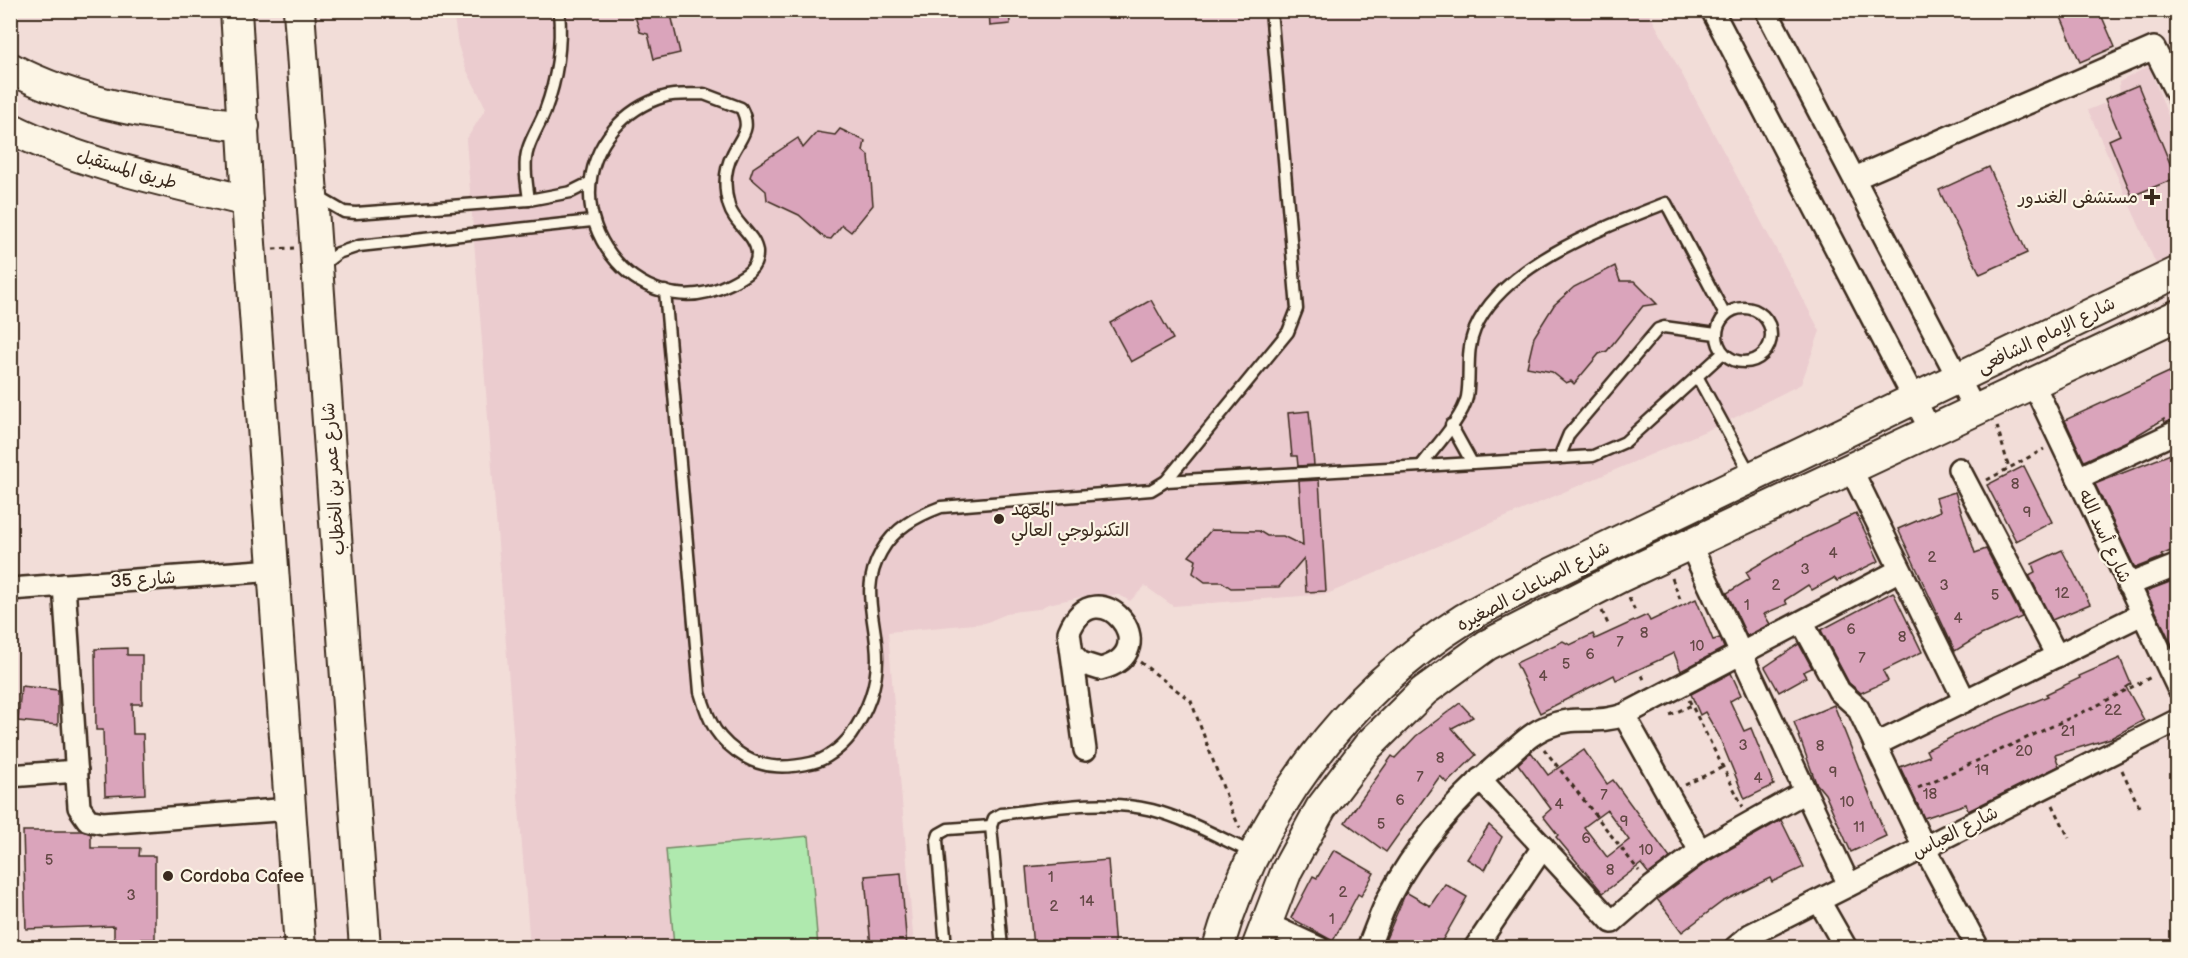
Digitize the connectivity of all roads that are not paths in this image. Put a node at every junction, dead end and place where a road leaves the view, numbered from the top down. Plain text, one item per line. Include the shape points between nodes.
1 (236, 10) edge
2 (299, 10) edge
3 (559, 10) edge
4 (1271, 10) edge
5 (1713, 10) edge
6 (1766, 10) edge
7 (10, 68) edge
8 (2178, 96) edge
9 (244, 126) junction
10 (10, 128) edge
11 (1856, 178) junction
12 (589, 183) junction
13 (311, 193) junction
14 (529, 200) junction
15 (247, 201) junction
16 (592, 220) junction
17 (317, 257) junction
18 (2178, 272) edge
19 (665, 291) junction
20 (1725, 315) junction
21 (2178, 315) edge
22 (1716, 334) junction
23 (1723, 353) junction
24 (1697, 376) junction
25 (1959, 377) junction
26 (2033, 383) junction
27 (1914, 399) junction
28 (1983, 406) junction
29 (1451, 425) junction
30 (1931, 431) junction
31 (2178, 431) edge
32 (1559, 458) junction
33 (1472, 463) junction
34 (1421, 466) junction
35 (1851, 469) junction
36 (1959, 469) dead end
37 (1752, 477) junction
38 (2078, 478) junction
39 (1166, 481) junction
40 (1690, 544) junction
41 (2178, 565) edge
42 (275, 570) junction
43 (1900, 570) junction
44 (64, 585) junction
45 (2128, 585) junction
46 (10, 589) edge
47 (2142, 614) junction
48 (1802, 622) junction
49 (1742, 654) junction
50 (1074, 656) junction
51 (2057, 656) junction
52 (2178, 688) edge
53 (1965, 701) junction
54 (1624, 715) junction
55 (2178, 720) edge
56 (1875, 745) junction
57 (1084, 750) dead end
58 (77, 771) junction
59 (10, 776) edge
60 (1480, 779) junction
61 (1805, 792) junction
62 (291, 809) junction
63 (991, 826) junction
64 (1543, 847) junction
65 (1924, 847) junction
66 (1700, 851) junction
67 (1253, 853) junction
68 (1849, 885) junction
69 (1818, 900) junction
70 (1261, 935) edge
71 (300, 948) edge
72 (365, 948) edge
73 (946, 948) edge
74 (1002, 948) edge
75 (1218, 948) edge
76 (1319, 948) edge
77 (1368, 948) edge
78 (1475, 948) edge
79 (1735, 948) edge
80 (1846, 948) edge
81 (1978, 948) edge

1 - 9 street
2 - 13 street, شارع عمر بن الخطاب
3 - 14 lane via 561,31 556,71 545,111 527,150
4 - 39 lane via 1297,309 1288,332
5 - 27 street
6 - 11 street
7 - 9 street via 76,95 139,114
8 - 11 street via 2154,48
9 - 15 street
10 - 15 street, طريق المستقبل via 71,153
11 - 25 street
12 - 14 lane via 571,192
12 - 16 lane
12 - 19 lane via 601,145 627,114 663,96 704,94 741,108 747,128 726,171 725,190 730,209 753,240 757,253 754,267 720,288 693,293
13 - 14 lane via 344,212
13 - 17 street, شارع عمر بن الخطاب
15 - 42 street
16 - 17 lane via 359,246
16 - 19 lane via 607,252 624,269
17 - 72 street, شارع عمر بن الخطاب
18 - 25 street, شارع الإمام الشافعى
19 - 39 lane via 700,692 709,722 716,731 729,747 756,763 787,768 818,762 844,744 862,719 874,690 877,658 868,601 871,576 896,531 917,516 941,507 1135,493
20 - 22 lane
20 - 23 lane via 1739,308 1755,310 1767,320 1772,336 1766,351 1753,361 1737,361
20 - 29 lane via 1666,203 1616,222 1545,259 1489,306 1470,341 1467,398
21 - 26 street, شارع الإمام الشافعى
22 - 23 lane
22 - 32 lane via 1658,329 1569,434
23 - 24 lane
24 - 32 lane via 1616,447 1593,456
24 - 37 lane
25 - 27 street, شارع الإمام الشافعى
25 - 28 street
26 - 28 street, شارع الإمام الشافعى
26 - 38 street, شارع أسد الله
27 - 30 street
27 - 37 street, شارع الصناعات الصغيره
28 - 30 street, شارع الإمام الشافعى
29 - 33 lane
29 - 34 lane
30 - 35 street, شارع الصناعات الصغيره
31 - 38 street
32 - 33 lane
33 - 34 lane
34 - 39 lane
35 - 40 street, شارع الصناعات الصغيره
35 - 43 street
36 - 51 street
37 - 67 street, شارع الصناعات الصغيره via 1474,614 1398,667 1333,733 1290,789
38 - 45 street, شارع أسد الله
40 - 49 street
40 - 70 street, شارع الصناعات الصغيره via 1487,645 1424,691 1368,746 1321,808 1287,870
41 - 45 street
42 - 44 street, شارع 35
42 - 62 street
43 - 48 street
43 - 53 street
44 - 46 street, شارع 35
44 - 58 street
45 - 47 street, شارع أسد الله
47 - 51 street
47 - 52 street, شارع أسد الله
48 - 49 street
48 - 56 street via 1839,691 1858,708
49 - 54 street
49 - 61 street
50 - 50 street via 1069,647 1069,632 1081,612 1094,607 1122,617 1130,637 1120,660 1101,669 1081,663
50 - 57 street
51 - 53 street
53 - 56 street
54 - 60 street via 1607,721 1572,719 1552,724 1533,734
54 - 66 street
55 - 65 street, شارع العباس
56 - 65 street
58 - 59 street
58 - 62 street via 79,807 95,823
60 - 64 street
60 - 77 street via 1429,834 1389,897
61 - 66 street
61 - 68 street
62 - 71 street
63 - 67 lane via 1001,814 1112,804 1151,810 1190,823
63 - 73 lane via 948,829 939,834
63 - 74 lane
64 - 66 street via 1612,922
64 - 78 street
65 - 68 street, شارع العباس
65 - 81 street
67 - 75 street, شارع الصناعات الصغيره
68 - 69 street, شارع العباس
69 - 79 street, شارع العباس via 1750,935
69 - 80 street
70 - 76 street

